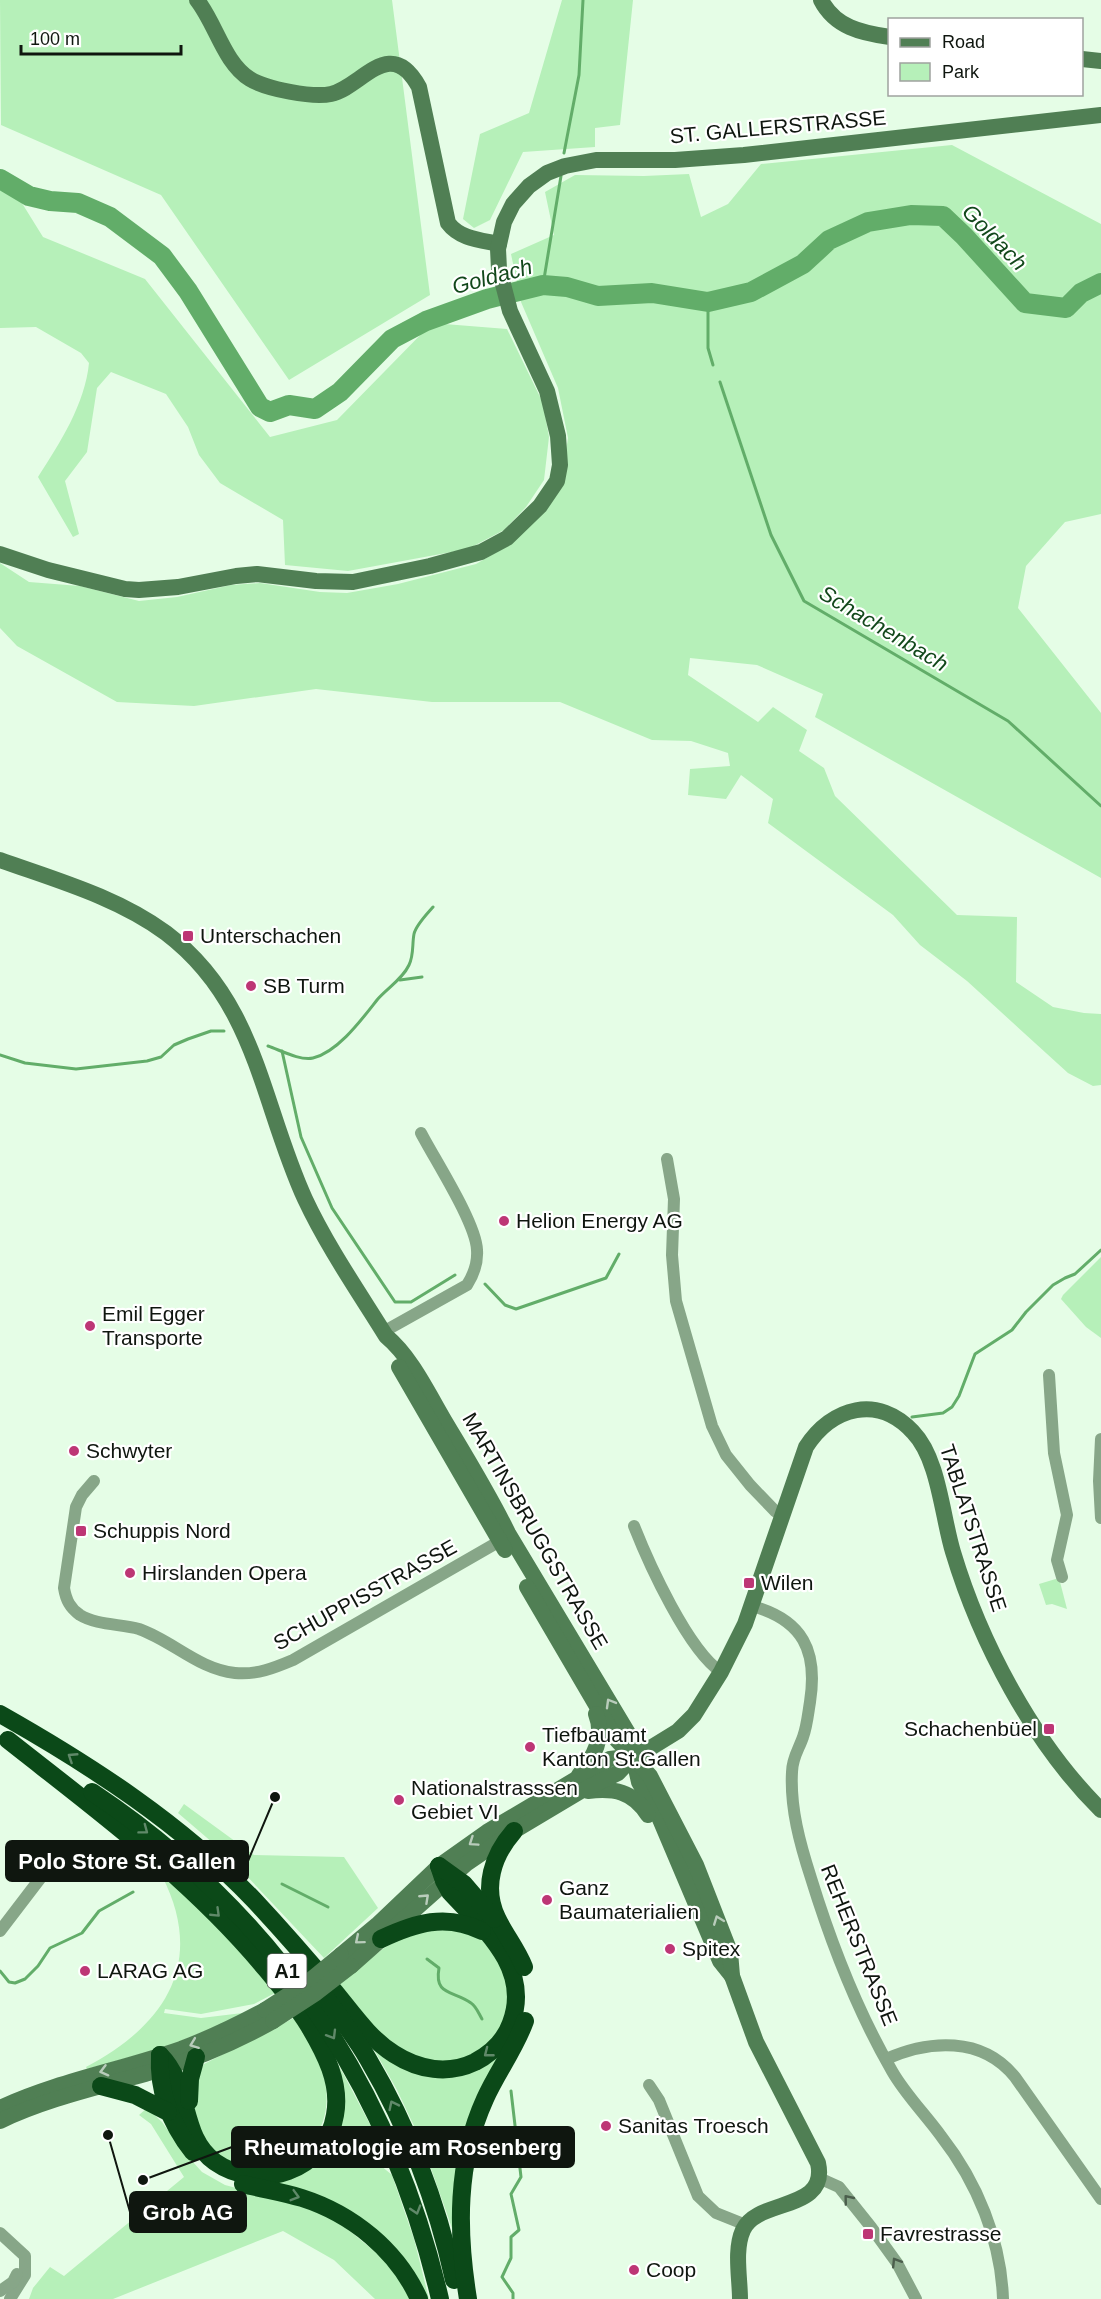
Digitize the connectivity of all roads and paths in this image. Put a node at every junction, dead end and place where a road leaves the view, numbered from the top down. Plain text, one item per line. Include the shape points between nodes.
1 (197, 0) edge
2 (821, 0) edge
3 (888, 37) edge
4 (1083, 59) edge
5 (1101, 61) edge
6 (1101, 115) edge
7 (499, 250) junction
8 (0, 554) edge
9 (0, 860) edge
10 (421, 1133) dead end
11 (667, 1159) dead end
12 (385, 1334) junction
13 (1049, 1375) dead end
14 (1101, 1439) edge
15 (94, 1481) dead end
16 (782, 1516) junction
17 (1101, 1518) edge
18 (634, 1526) dead end
19 (504, 1537) junction
20 (1062, 1578) dead end
21 (752, 1606) junction
22 (721, 1672) junction
23 (588, 1690) junction
24 (0, 1714) edge
25 (4, 1737) edge
26 (634, 1756) junction
27 (578, 1786) junction
28 (1101, 1810) edge
29 (514, 1831) junction
30 (674, 1852) junction
31 (55, 1859) dead end
32 (445, 1874) junction
33 (281, 1929) junction
34 (0, 1931) edge
35 (496, 1932) junction
36 (381, 1939) junction
37 (346, 1960) junction
38 (732, 1976) junction
39 (269, 2016) junction
40 (196, 2057) junction
41 (886, 2059) junction
42 (164, 2063) junction
43 (648, 2085) dead end
44 (101, 2086) junction
45 (0, 2108) edge
46 (168, 2112) junction
47 (0, 2121) edge
48 (195, 2138) junction
49 (819, 2178) junction
50 (1101, 2199) edge
51 (746, 2225) junction
52 (0, 2233) edge
53 (16, 2246) junction
54 (0, 2291) edge
55 (10, 2299) edge
56 (419, 2299) edge
57 (440, 2299) edge
58 (458, 2299) edge
59 (468, 2299) edge
60 (740, 2299) edge
61 (916, 2299) edge
62 (1003, 2299) edge

1 - 7 main road via 236,67 251,80 265,85 298,93 330,94 378,66 390,64 413,76 448,223 457,233
2 - 3 main road via 845,26
4 - 5 main road
6 - 7 main road, ST. GALLERSTRASSE via 744,155 581,162 547,173 529,186 507,214
7 - 8 main road via 505,296 547,391 558,436 560,465 557,481 540,506 507,538 481,552 354,582 258,574 139,591 48,570
9 - 12 main road, MARTINSBRUGGSTRASSE via 86,891 143,918 198,963 228,1000 244,1030 305,1200
10 - 12 street via 473,1230 477,1263 466,1285
11 - 16 street via 674,1199 672,1255 676,1301 712,1426 726,1455
12 - 19 main road, MARTINSBRUGGSTRASSE via 398,1346 496,1507
13 - 20 street via 1054,1453 1067,1515 1057,1560
14 - 17 street
15 - 19 street, SCHUPPISSTRASSE via 76,1507 64,1588 66,1599 83,1617 148,1633 195,1661 226,1672 260,1673 293,1660
16 - 21 main road, TABLATSTRASSE
16 - 28 main road, TABLATSTRASSE via 806,1447 824,1424 840,1414 876,1411 901,1421 914,1432 932,1469 966,1591 994,1654 1030,1719
18 - 22 street via 656,1577 691,1638
19 - 23 main road, MARTINSBRUGGSTRASSE
26 -> 19 main road, MARTINSBRUGGSTRASSE via 628,1733
21 - 22 main road, TABLATSTRASSE
21 - 41 street, REHERSTRASSE via 771,1612 790,1625 810,1654 812,1686 807,1723 791,1770 798,1831 849,1984
22 - 26 main road, TABLATSTRASSE via 685,1724
23 - 26 main road, MARTINSBRUGGSTRASSE via 616,1739
23 - 27 main road, MARTINSBRUGGSTRASSE via 600,1733
33 -> 24 highway, A1 via 187,1837 133,1796
25 -> 48 highway, A1 via 174,1872 226,1923 279,1985 325,2054 335,2084 335,2116 319,2150 305,2163 274,2176 239,2174 214,2161
25 -> 57 highway, A1 via 97,1796 179,1858 238,1913 293,1978 351,2066 386,2136 413,2201
26 - 27 main road, TABLATSTRASSE via 610,1759
26 - 30 main road, MARTINSBRUGGSTRASSE via 639,1782
38 -> 26 main road, MARTINSBRUGGSTRASSE via 730,1952 696,1865 650,1776
27 - 29 main road
27 - 30 main road, MARTINSBRUGGSTRASSE via 625,1793 641,1803
27 -> 32 main road via 487,1832
29 - 32 main road
29 - 35 highway, A1 via 498,1855 490,1879
30 - 38 main road, MARTINSBRUGGSTRASSE via 720,1961
31 - 34 street
32 - 35 highway, A1 via 472,1892
36 -> 32 main road
32 -> 37 main road via 377,1925
35 -> 33 highway, A1 via 514,1975 516,2001 512,2021 502,2040 481,2059 440,2070 412,2064 380,2044
58 -> 33 highway, A1 via 448,2250 404,2128 367,2057
35 - 36 highway, A1 via 439,1920 417,1924
35 - 59 highway, A1 via 524,1967 528,2004 521,2030 479,2113 465,2164 459,2226
36 - 37 main road
37 - 39 main road, bridge via 316,1993
38 - 49 main road, MARTINSBRUGGSTRASSE via 756,2042 818,2163
39 - 40 main road via 248,2035
39 -> 42 main road via 221,2033
40 - 42 main road
40 - 48 highway via 189,2100
41 - 50 street via 913,2048 940,2044 968,2047 991,2057 1015,2077
41 - 62 street, REHERSTRASSE via 974,2185 996,2254
42 - 44 main road
42 -> 45 main road via 70,2080
42 - 46 highway via 161,2089
42 - 48 highway, A1 via 177,2077
43 - 51 street via 659,2100 698,2196 716,2213
44 - 46 highway via 135,2095
44 - 47 main road
46 -> 56 highway via 186,2143 218,2174 319,2205 370,2235 396,2261
49 - 51 main road via 804,2196 765,2211
61 -> 49 street via 897,2263 839,2187
51 - 60 main road via 739,2248
52 - 53 street
53 - 54 street via 17,2273 13,2282
53 - 55 street via 25,2256 25,2275

